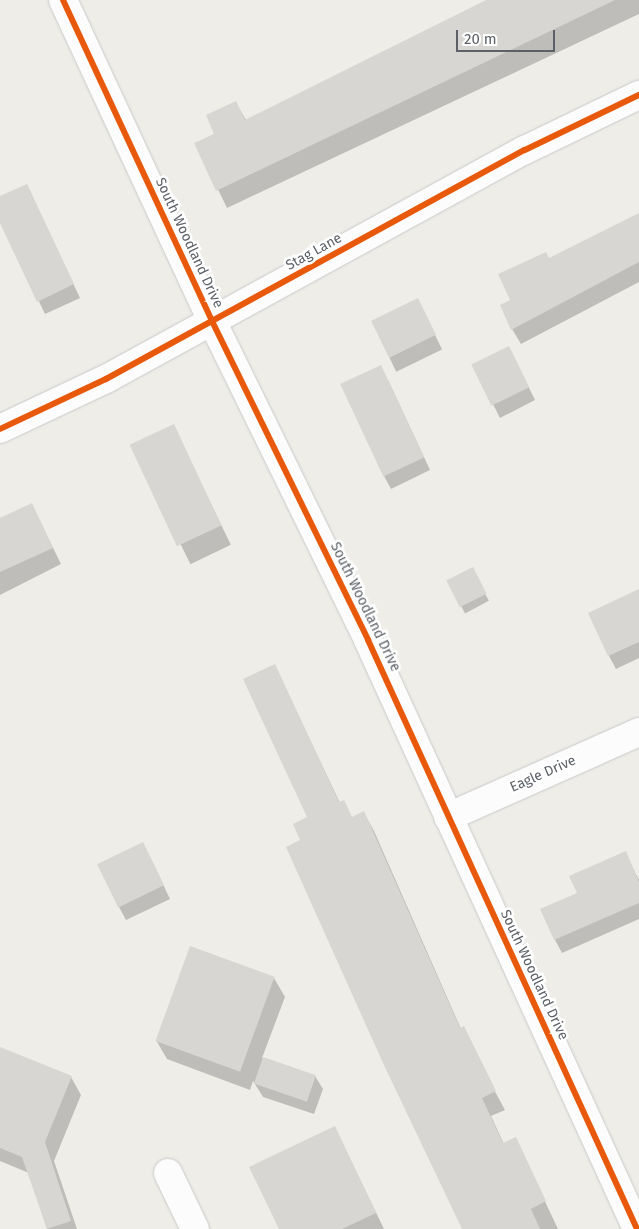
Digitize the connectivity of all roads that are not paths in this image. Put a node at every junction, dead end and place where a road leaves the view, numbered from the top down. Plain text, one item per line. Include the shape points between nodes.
1 (63, 0) edge
2 (639, 95) edge
3 (212, 321) junction
4 (0, 429) edge
5 (639, 732) edge
6 (448, 817) junction
7 (168, 1172) dead end
8 (195, 1229) edge
9 (637, 1229) edge

1 - 3 street, South Woodland Drive
2 - 3 street, Stag Lane via 525,150
3 - 4 street, Stag Lane via 106,379
3 - 6 street, South Woodland Drive via 368,640
5 - 6 street, Eagle Drive
6 - 9 street, South Woodland Drive
7 - 8 street

